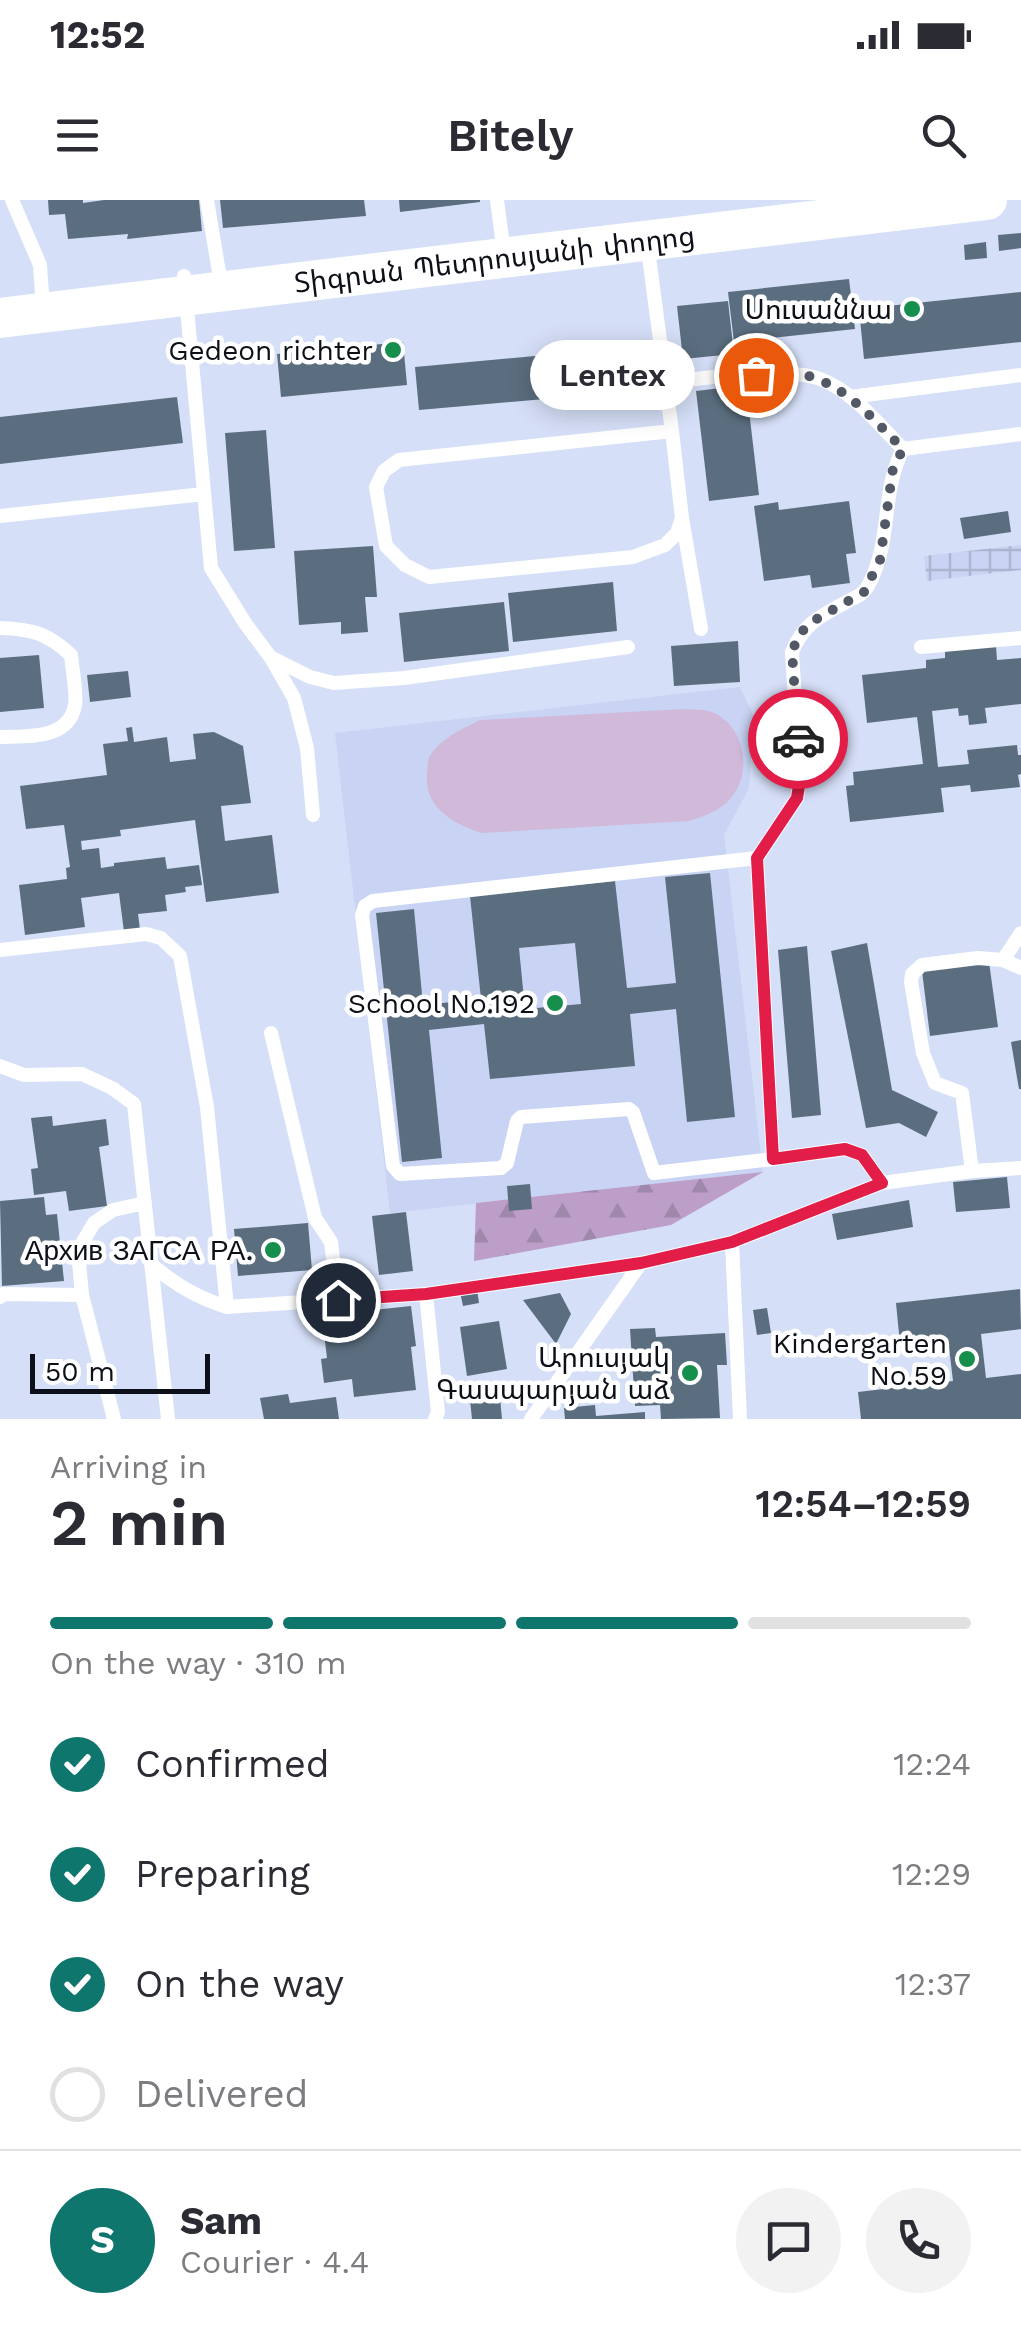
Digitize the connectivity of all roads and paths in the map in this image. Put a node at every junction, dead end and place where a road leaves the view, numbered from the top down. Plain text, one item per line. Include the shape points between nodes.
1 (15, 200) edge
2 (207, 200) edge
3 (836, 200) edge
4 (987, 200) edge
5 (500, 219) edge
6 (645, 231) junction
7 (196, 282) junction
8 (0, 295) edge
9 (42, 301) junction
10 (0, 318) edge
11 (1021, 375) edge
12 (665, 382) junction
13 (850, 397) junction
14 (672, 431) junction
15 (1021, 434) edge
16 (903, 449) junction
17 (204, 494) junction
18 (0, 516) edge
19 (682, 518) junction
20 (0, 628) edge
21 (701, 628) dead end
22 (1021, 638) edge
23 (628, 647) dead end
24 (921, 647) dead end
25 (271, 658) junction
26 (0, 737) edge
27 (313, 815) dead end
28 (757, 858) junction
29 (1021, 932) edge
30 (0, 950) edge
31 (1003, 960) junction
32 (1021, 968) edge
33 (271, 1033) dead end
34 (0, 1066) edge
35 (773, 1159) junction
36 (1021, 1168) edge
37 (972, 1171) junction
38 (882, 1183) junction
39 (145, 1202) junction
40 (732, 1242) junction
41 (641, 1263) junction
42 (152, 1265) junction
43 (426, 1294) junction
44 (1, 1295) edge
45 (82, 1296) junction
46 (338, 1300) junction
47 (227, 1308) junction
48 (114, 1419) edge
49 (168, 1419) edge
50 (435, 1419) edge
51 (532, 1419) edge
52 (740, 1419) edge

1 - 9 lane via 40,265
2 - 7 lane
3 - 6 main road, Տիգրան Պետրոսյանի փողոց
4 - 6 main road, Տիգրան Պետրոսյանի փողոց
5 - 6 main road, Տիգրան Պետրոսյանի փողոց
5 - 7 main road, Տիգրան Պետրոսյանի փողոց
6 - 7 main road, Տիգրան Պետրոսյանի փողոց
6 - 12 lane
7 - 9 main road, Տիգրան Պետրոսյանի փողոց
7 - 17 lane
8 - 9 main road, Տիգրան Պետրոսյանի փողոց
9 - 10 main road, Տիգրան Պետրոսյանի փողոց
11 - 13 lane
12 - 13 lane via 786,372 821,379
12 - 14 lane
13 - 16 lane
14 - 19 lane
14 - 19 lane via 399,460 376,487 386,546 404,566 429,577 634,557 666,545
15 - 16 lane
16 - 28 lane via 893,468 880,560 864,592 815,620 792,652 797,798
17 - 18 lane
17 - 25 lane via 210,568
19 - 21 lane
20 - 26 lane via 28,629 71,655 75,706 64,726 45,736
22 - 24 lane
23 - 25 lane via 334,683
25 - 27 lane via 294,698
28 - 35 lane
28 - 35 lane via 373,900 362,915 393,1166 400,1174 505,1166 521,1117 629,1109 654,1172
29 - 31 lane
30 - 47 lane via 146,934 180,956 206,1106
31 - 32 lane
31 - 37 lane via 922,964 912,974 923,1053 936,1082 962,1092
33 - 46 lane via 315,1218 331,1242
34 - 39 lane via 24,1075 82,1074 134,1104
35 - 38 lane via 845,1149 862,1155
36 - 37 lane
37 - 38 lane
38 - 40 lane
39 - 42 lane
39 - 45 lane via 94,1223 78,1250
40 - 41 lane
40 - 52 lane
41 - 43 lane
41 - 51 lane
42 - 47 lane via 177,1286
42 - 49 lane
43 - 46 lane
43 - 50 lane
44 - 45 lane
45 - 48 lane
46 - 47 lane

